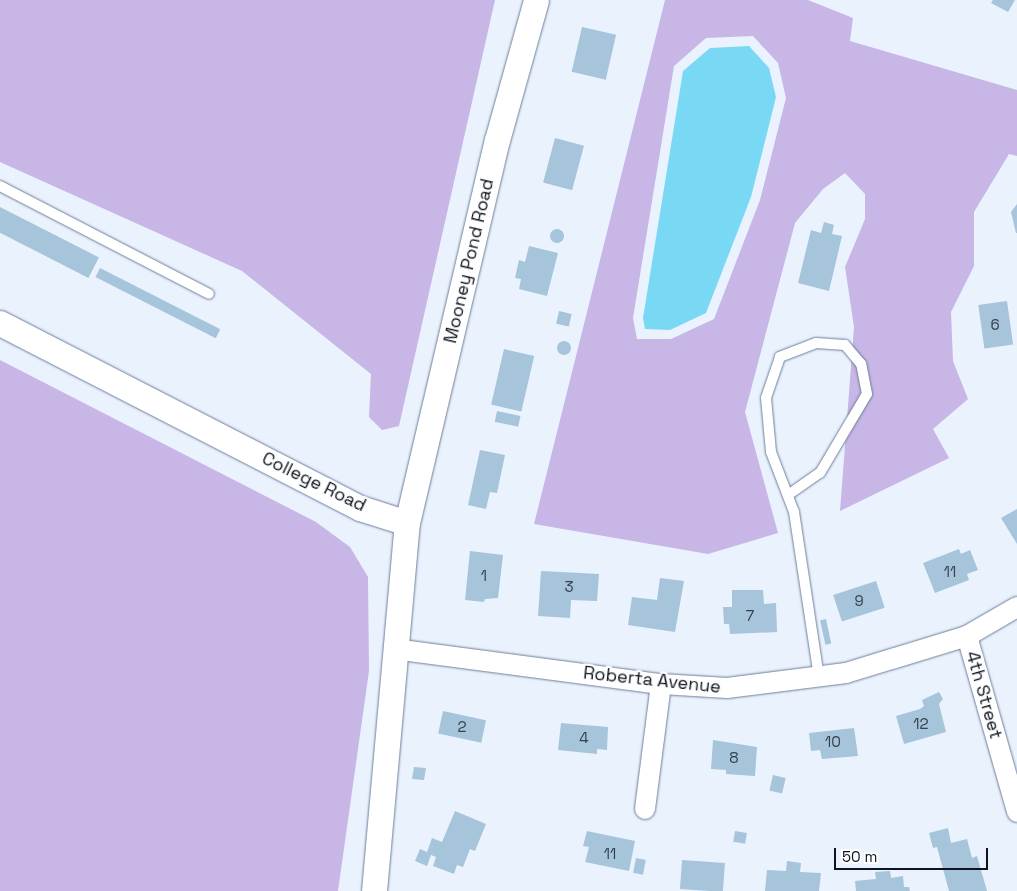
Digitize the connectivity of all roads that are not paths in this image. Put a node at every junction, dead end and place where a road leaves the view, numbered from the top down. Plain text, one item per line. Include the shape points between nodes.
1 (536, 0) edge
2 (0, 186) edge
3 (209, 294) dead end
4 (0, 323) edge
5 (788, 495) junction
6 (407, 523) junction
7 (1017, 607) edge
8 (967, 636) junction
9 (394, 649) junction
10 (819, 678) junction
11 (661, 684) junction
12 (645, 809) dead end
13 (1017, 812) edge
14 (374, 891) edge

1 - 6 street, Mooney Pond Road via 497,140
2 - 3 lane
4 - 6 street, College Road via 360,508
5 - 5 lane via 771,452 766,398 780,357 816,343 845,345 861,364 867,394 820,473
5 - 10 lane via 794,512
6 - 9 street
7 - 8 street, Roberta Avenue
8 - 10 street, Roberta Avenue via 846,673
8 - 13 street, 4th Street
9 - 11 street, Roberta Avenue
9 - 14 street
10 - 11 street, Roberta Avenue via 727,688
11 - 12 street

